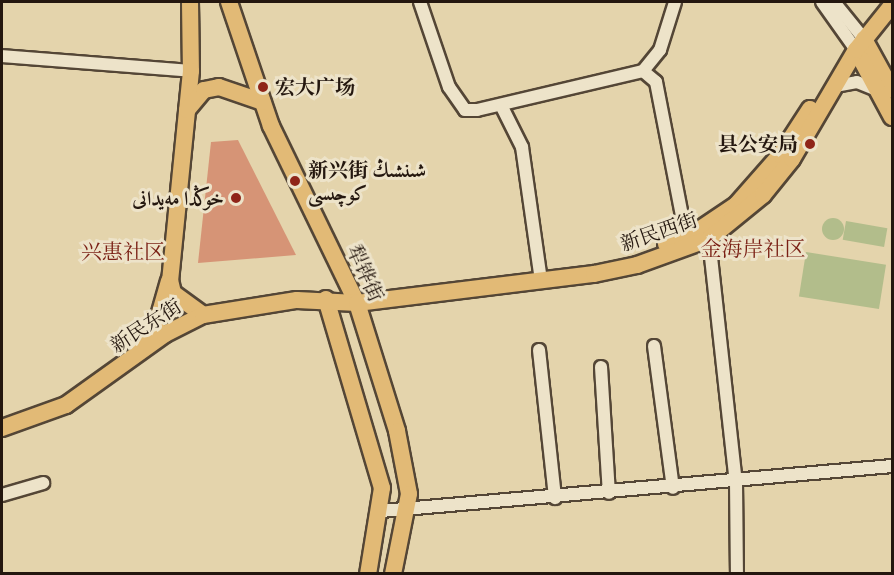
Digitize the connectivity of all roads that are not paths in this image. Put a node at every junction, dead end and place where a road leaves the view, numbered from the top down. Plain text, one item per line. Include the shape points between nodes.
1 (190, 2) edge
2 (229, 2) edge
3 (420, 2) edge
4 (675, 2) edge
5 (822, 2) edge
6 (834, 2) edge
7 (882, 2) edge
8 (892, 5) edge
9 (857, 40) junction
10 (2, 56) edge
11 (190, 71) junction
12 (643, 72) junction
13 (835, 86) junction
14 (886, 90) edge
15 (263, 102) junction
16 (502, 107) junction
17 (187, 110) junction
18 (892, 117) edge
19 (702, 235) junction
20 (540, 276) junction
21 (170, 280) junction
22 (355, 298) junction
23 (326, 299) junction
24 (203, 315) junction
25 (654, 346) dead end
26 (539, 350) dead end
27 (602, 367) dead end
28 (2, 421) edge
29 (2, 428) edge
30 (892, 466) edge
31 (736, 482) junction
32 (43, 483) dead end
33 (673, 488) junction
34 (609, 493) junction
35 (2, 495) edge
36 (555, 498) junction
37 (406, 510) junction
38 (381, 512) junction
39 (368, 573) edge
40 (393, 573) edge
41 (737, 573) edge

1 - 11 main road
2 - 15 main road, 犁铧街
3 - 16 street via 448,87 465,110
4 - 12 street via 660,50
5 - 9 street
6 - 9 street
7 - 9 main road, 新民西街
8 - 9 main road, 新民西街
9 - 13 main road, 新民西街
9 - 14 main road
9 - 19 main road, 新民西街 via 780,156 736,205
10 - 11 street
11 - 17 main road
12 - 16 street
12 - 19 street via 656,82 684,226
13 - 14 street via 857,82
13 - 19 main road, 新民西街 via 806,140 763,195
14 - 18 main road
15 - 17 main road via 219,87 204,90
15 - 22 main road, 犁铧街
16 - 20 street via 522,147
17 - 21 main road
19 - 20 main road, 新民西街 via 637,265
19 - 31 street
20 - 22 main road, 新民西街
21 - 24 main road via 173,293
21 - 28 main road, 新民东街 via 155,330 63,396
22 - 23 main road, 新民西街
22 - 37 main road, 犁铧街 via 397,432 409,494
23 - 24 main road, 新民东街
23 - 38 main road via 379,469
24 - 29 main road, 新民东街 via 165,334 66,405
25 - 33 street
26 - 36 street
27 - 34 street
30 - 31 street
31 - 33 street
31 - 41 street
32 - 35 street
33 - 34 street
34 - 36 street
36 - 37 street
37 - 38 street
37 - 40 main road, 犁铧街
38 - 39 main road

